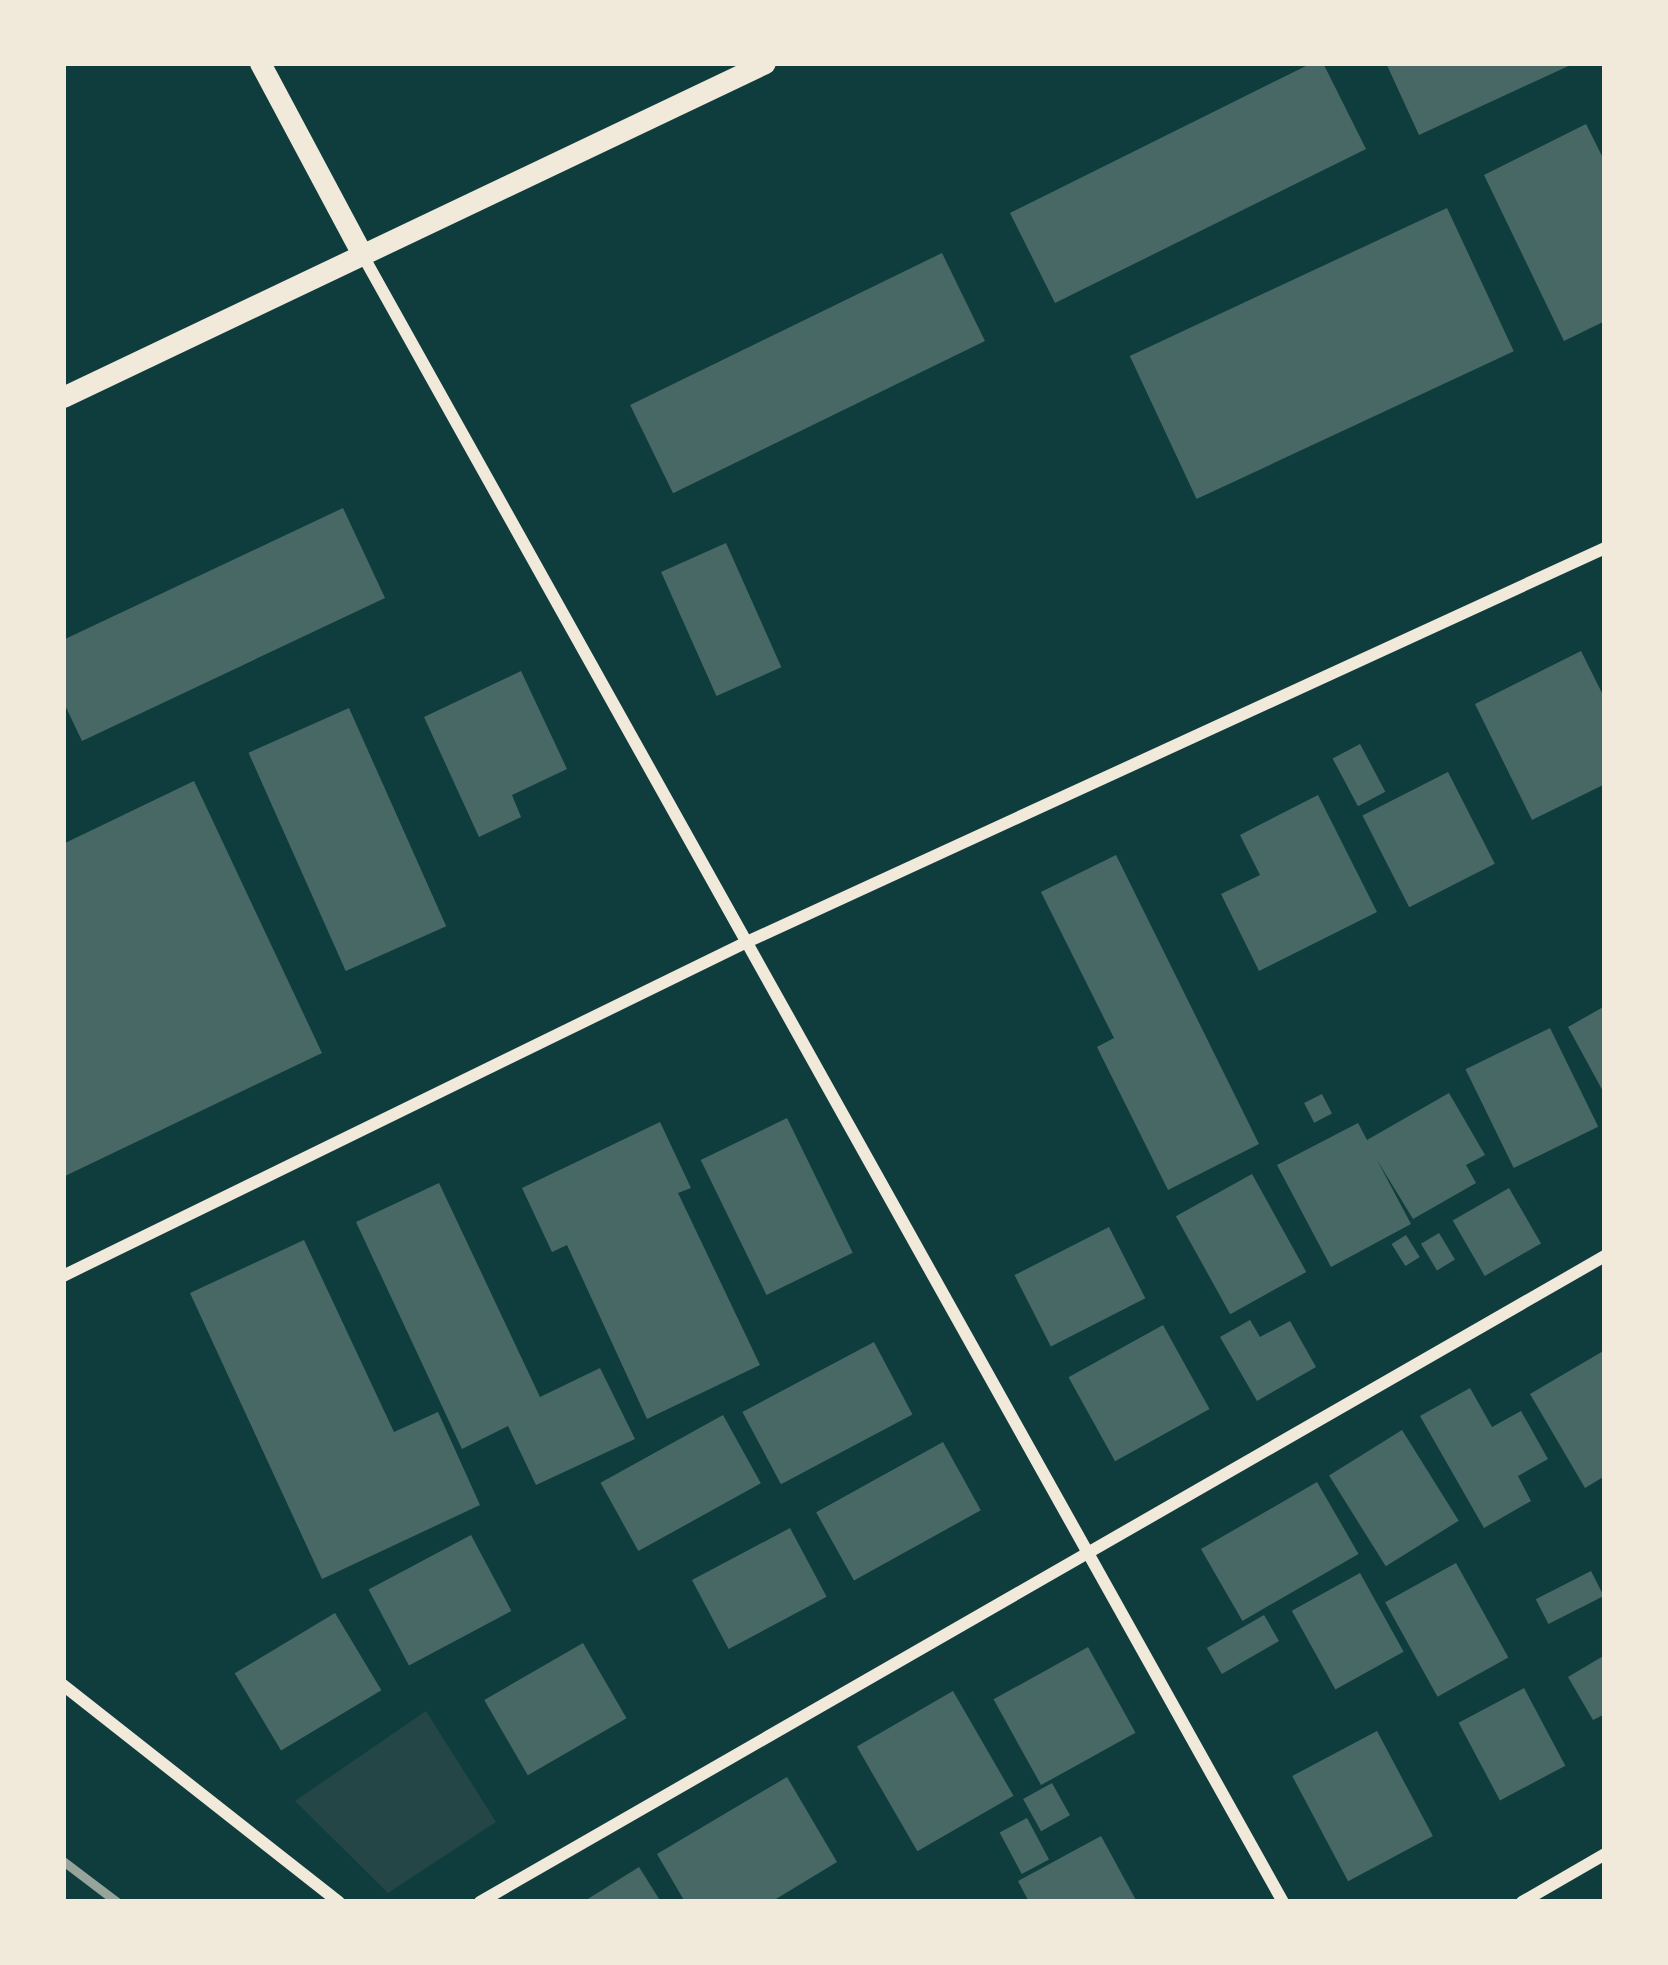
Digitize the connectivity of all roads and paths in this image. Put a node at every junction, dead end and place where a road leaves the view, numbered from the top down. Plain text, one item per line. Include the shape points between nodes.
1 (260, 63) edge
2 (765, 63) edge
3 (362, 254) junction
4 (63, 398) edge
5 (1605, 548) edge
6 (749, 941) junction
7 (1605, 1256) edge
8 (63, 1276) edge
9 (1091, 1550) junction
10 (63, 1684) edge
11 (1605, 1854) edge
12 (339, 1902) edge
13 (480, 1902) edge
14 (1283, 1902) edge
15 (1522, 1902) edge

1 - 3 street
2 - 3 street
3 - 4 street
3 - 6 street
5 - 6 street
6 - 8 street
6 - 9 street
7 - 9 street
9 - 13 street
9 - 14 street
10 - 12 street
11 - 15 street

